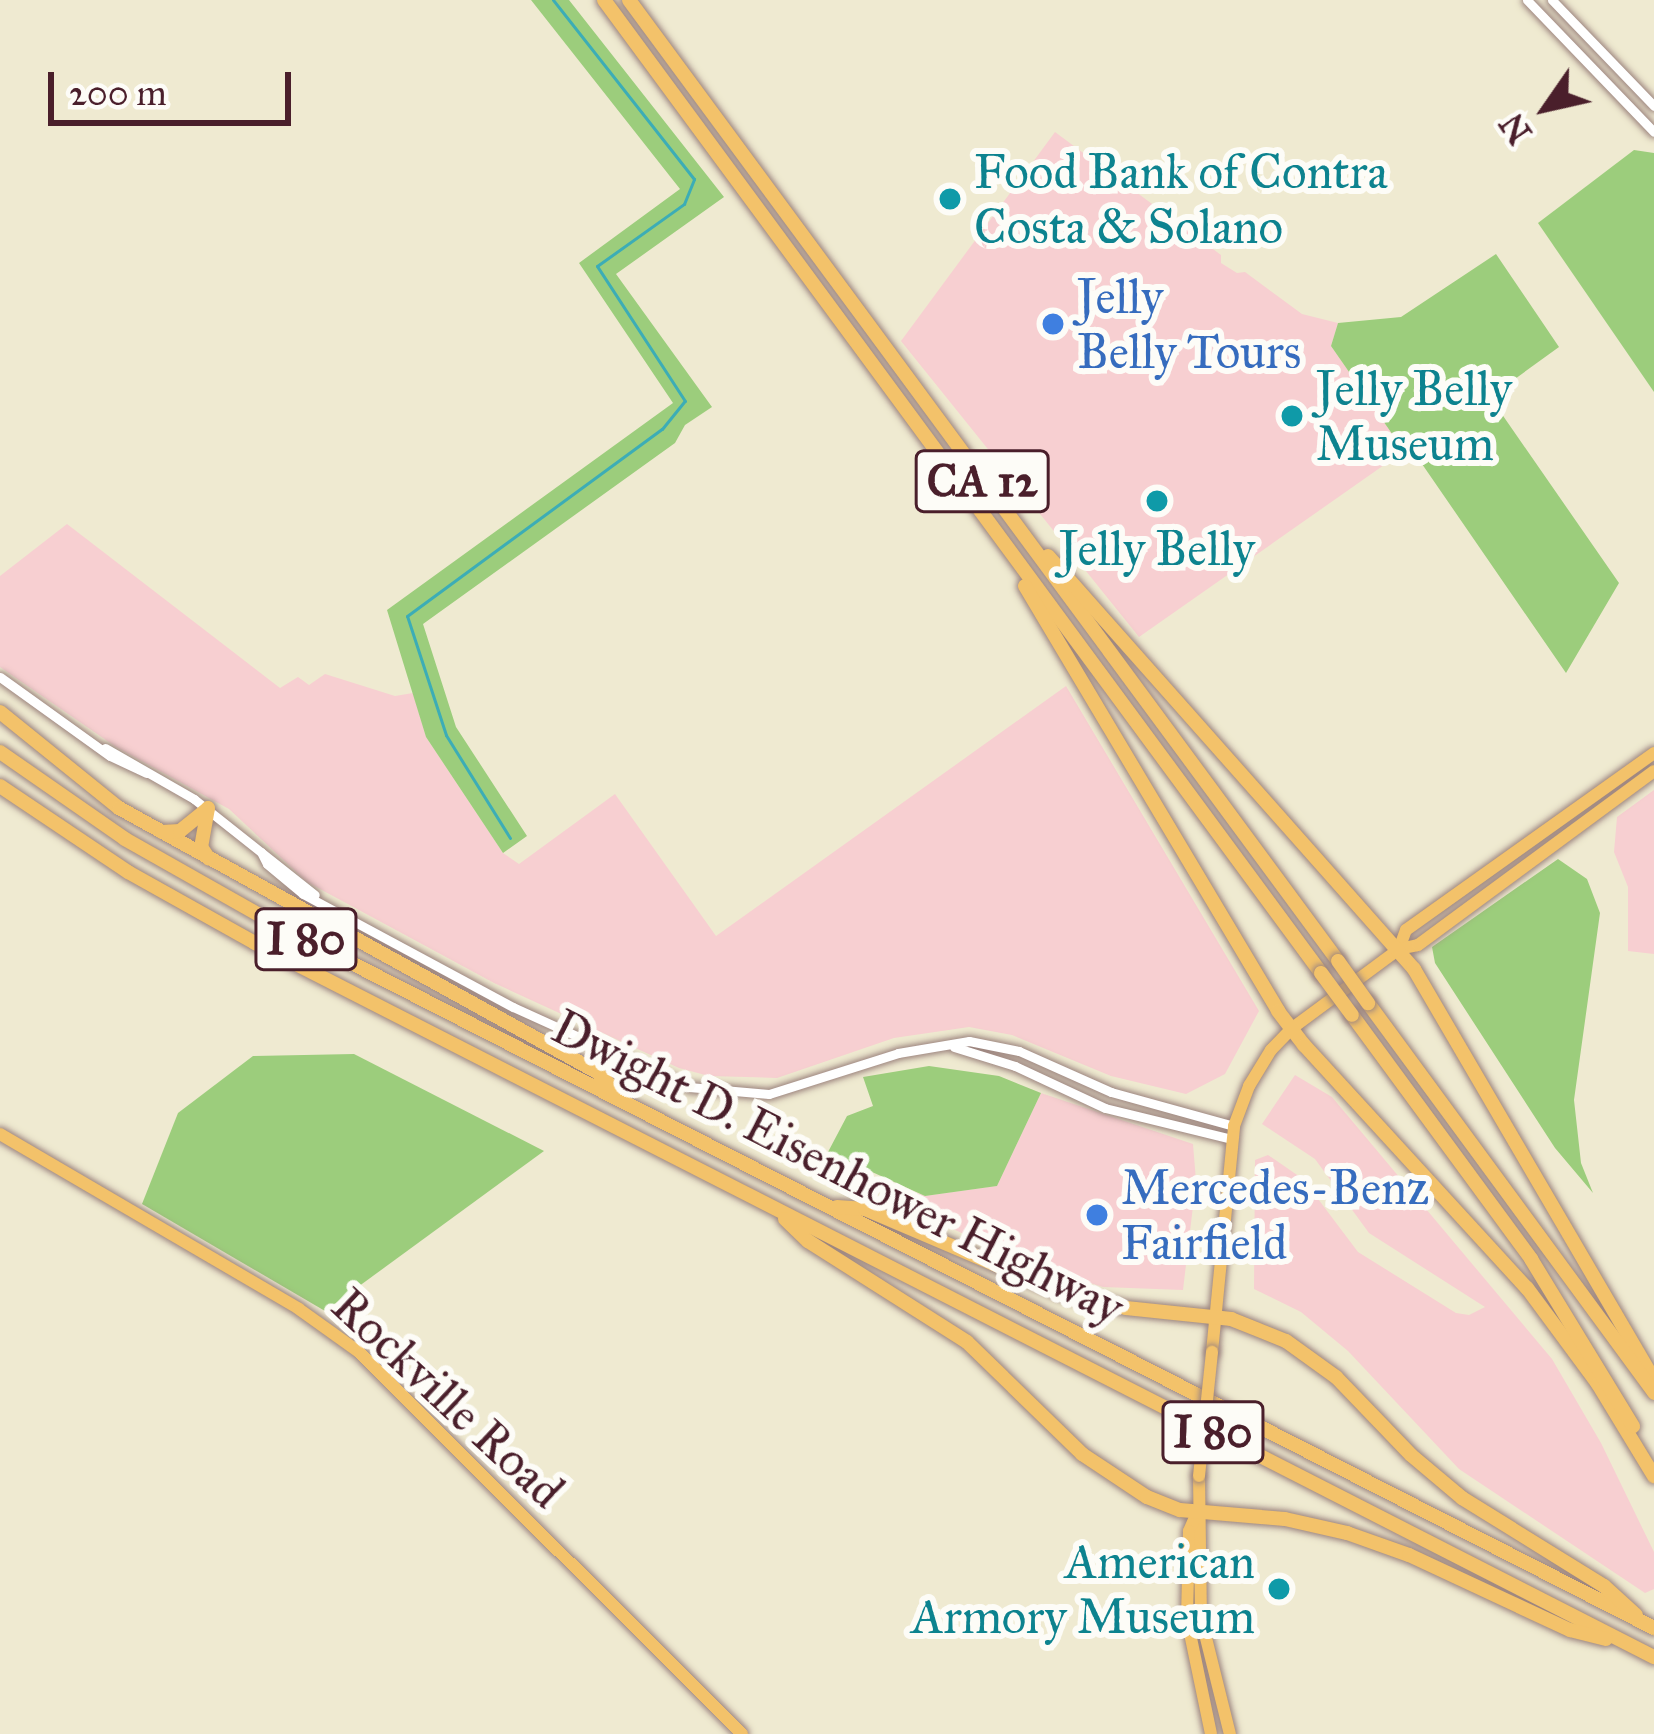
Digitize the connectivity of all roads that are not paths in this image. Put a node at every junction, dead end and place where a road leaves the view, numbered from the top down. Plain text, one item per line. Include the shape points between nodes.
1 (604, 0) edge
2 (628, 0) edge
3 (1527, 0) edge
4 (1552, 0) edge
5 (1654, 106) edge
6 (1654, 132) edge
7 (993, 496) junction
8 (1000, 539) junction
9 (0, 676) edge
10 (0, 712) edge
11 (0, 723) edge
12 (0, 752) edge
13 (1654, 753) edge
14 (62, 764) junction
15 (1654, 771) edge
16 (0, 785) edge
17 (208, 808) junction
18 (156, 831) junction
19 (214, 865) junction
20 (1399, 949) junction
21 (1291, 1029) junction
22 (954, 1047) junction
23 (626, 1101) junction
24 (1233, 1133) junction
25 (0, 1134) edge
26 (833, 1206) junction
27 (773, 1207) junction
28 (1213, 1317) junction
29 (1654, 1379) edge
30 (1654, 1393) edge
31 (1654, 1466) edge
32 (1654, 1477) edge
33 (1198, 1512) junction
34 (1194, 1564) junction
35 (1649, 1625) edge
36 (1630, 1645) junction
37 (1654, 1657) edge
38 (742, 1734) edge
39 (1211, 1734) edge
40 (1230, 1734) edge

1 - 8 highway, CA 12
2 - 7 highway, CA 12
3 - 6 street
4 - 5 street
7 - 20 highway
7 - 30 highway, CA 12, bridge
8 - 21 highway
8 - 31 highway, CA 12, bridge via 1531,1259
9 - 17 street
10 - 14 highway
11 - 14 highway
12 - 23 highway, Dwight D. Eisenhower Highway / I 80 via 203,885
13 - 20 main road via 1406,930
14 - 18 highway
15 - 20 main road via 1418,945
16 - 27 highway, Dwight D. Eisenhower Highway / I 80 via 184,905
17 - 18 highway via 180,831
17 - 19 highway via 201,847
17 - 22 street via 282,878 513,1007 689,1087 769,1094 898,1053
18 - 19 highway
19 - 23 highway via 597,1072
20 - 21 main road
20 - 29 highway
21 - 24 main road via 1259,1067
21 - 32 highway via 1527,1288
22 - 24 street via 1124,1114
22 - 24 street via 969,1041 1019,1051 1111,1093
23 - 26 highway, Dwight D. Eisenhower Highway / I 80
24 - 28 main road
25 - 38 main road, Rockville Road via 359,1352
26 - 28 highway via 865,1209 1060,1292
26 - 35 highway, Dwight D. Eisenhower Highway / I 80
27 - 33 highway via 808,1240 967,1342 1103,1471 1147,1498
27 - 36 highway, Dwight D. Eisenhower Highway / I 80
28 - 33 main road, bridge
28 - 35 highway via 1255,1326 1313,1358 1436,1478 1604,1586
33 - 34 main road
33 - 36 highway via 1347,1533 1570,1630
34 - 39 main road via 1191,1648
34 - 40 main road via 1205,1647
36 - 37 highway, Dwight D. Eisenhower Highway / I 80

